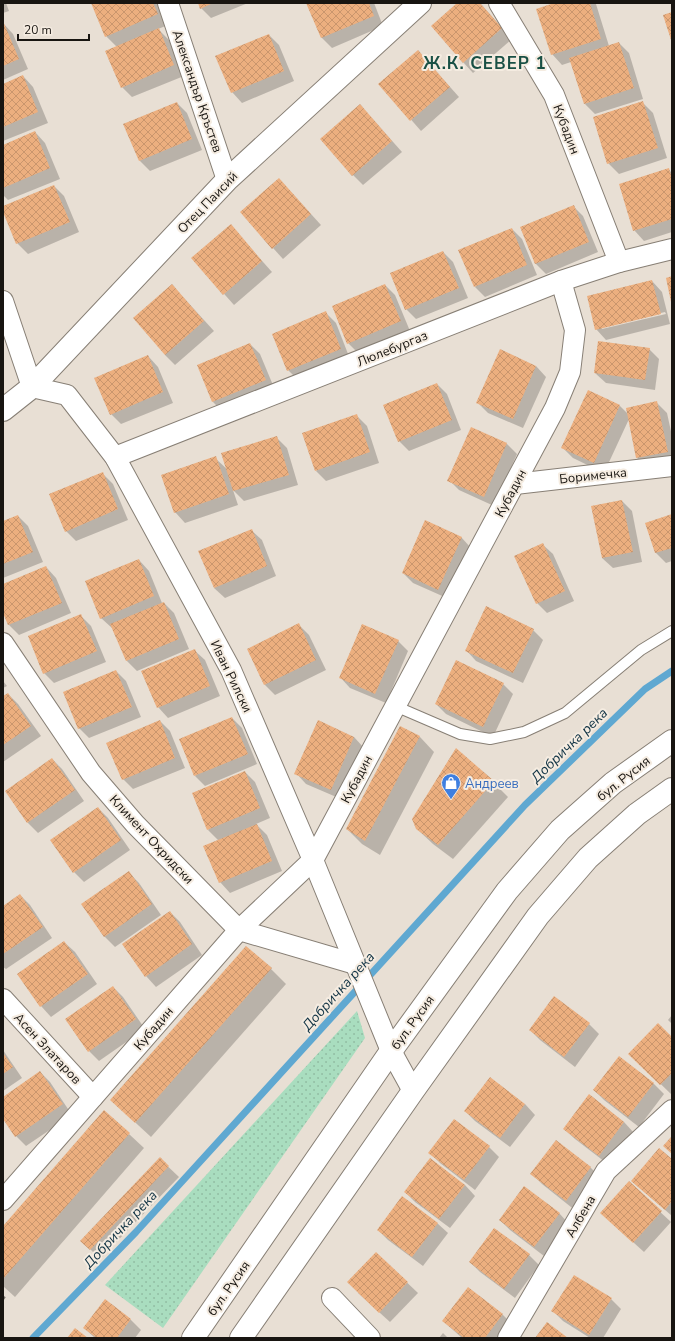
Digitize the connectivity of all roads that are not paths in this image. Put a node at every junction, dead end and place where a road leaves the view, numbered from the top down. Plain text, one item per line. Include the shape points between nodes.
1 (168, 3) edge
2 (420, 3) edge
3 (499, 3) edge
4 (228, 180) junction
5 (672, 249) edge
6 (619, 262) junction
7 (561, 281) junction
8 (3, 301) edge
9 (32, 387) junction
10 (3, 410) edge
11 (115, 457) junction
12 (672, 466) edge
13 (515, 484) junction
14 (672, 631) edge
15 (3, 643) edge
16 (395, 706) junction
17 (672, 741) edge
18 (672, 789) edge
19 (313, 860) junction
20 (239, 930) junction
21 (357, 968) junction
22 (3, 999) edge
23 (391, 1052) junction
24 (412, 1091) junction
25 (93, 1097) junction
26 (672, 1110) edge
27 (3, 1200) edge
28 (332, 1298) dead end
29 (193, 1338) edge
30 (241, 1338) edge
31 (370, 1338) edge
32 (508, 1338) edge

1 - 4 street, Александър Кръстев
2 - 4 main road, Отец Паисий
3 - 6 street, Кубадин via 554,95
4 - 9 main road, Отец Паисий
5 - 6 street, Люлебургаз
6 - 7 street, Люлебургаз
7 - 11 street, Люлебургаз
7 - 13 street, Кубадин via 575,330 570,372 555,408
8 - 9 street
9 - 10 main road, Отец Паисий
9 - 11 street, Иван Рилски via 67,395
11 - 19 street, Иван Рилски via 231,670
12 - 13 street, Боримечка
13 - 16 street, Кубадин
14 - 16 lane via 636,654 565,713 524,732 490,739 460,734
15 - 20 street, Климент Охридски via 91,773 135,824
16 - 19 street, Кубадин
17 - 23 main road, бул. Русия via 613,783 560,830 507,891
18 - 24 main road via 637,814 588,858 538,916
19 - 20 street, Кубадин
19 - 21 street, Иван Рилски
20 - 21 street, Климент Охридски
20 - 25 street, Кубадин
21 - 23 street, Иван Рилски
22 - 25 street, Асен Златаров
23 - 24 street, Иван Рилски
23 - 29 main road, бул. Русия
24 - 30 main road
25 - 27 street, Кубадин
26 - 32 street, Албена via 606,1171
28 - 31 street

